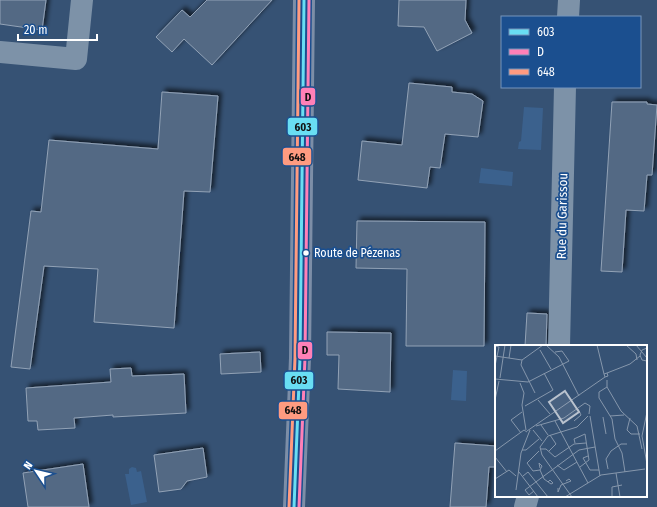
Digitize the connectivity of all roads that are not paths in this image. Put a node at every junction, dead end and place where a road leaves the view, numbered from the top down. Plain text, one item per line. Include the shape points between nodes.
1 (82, 0) edge
2 (304, 0) edge
3 (569, 0) edge
4 (568, 16) edge
5 (0, 52) edge
6 (565, 88) edge
7 (559, 345) edge
8 (528, 497) edge
9 (294, 507) edge
10 (525, 507) edge

1 - 5 street via 76,59
2 - 9 main road via 300,358
3 - 4 street
6 - 7 street, Rue du Garissou
8 - 10 street

